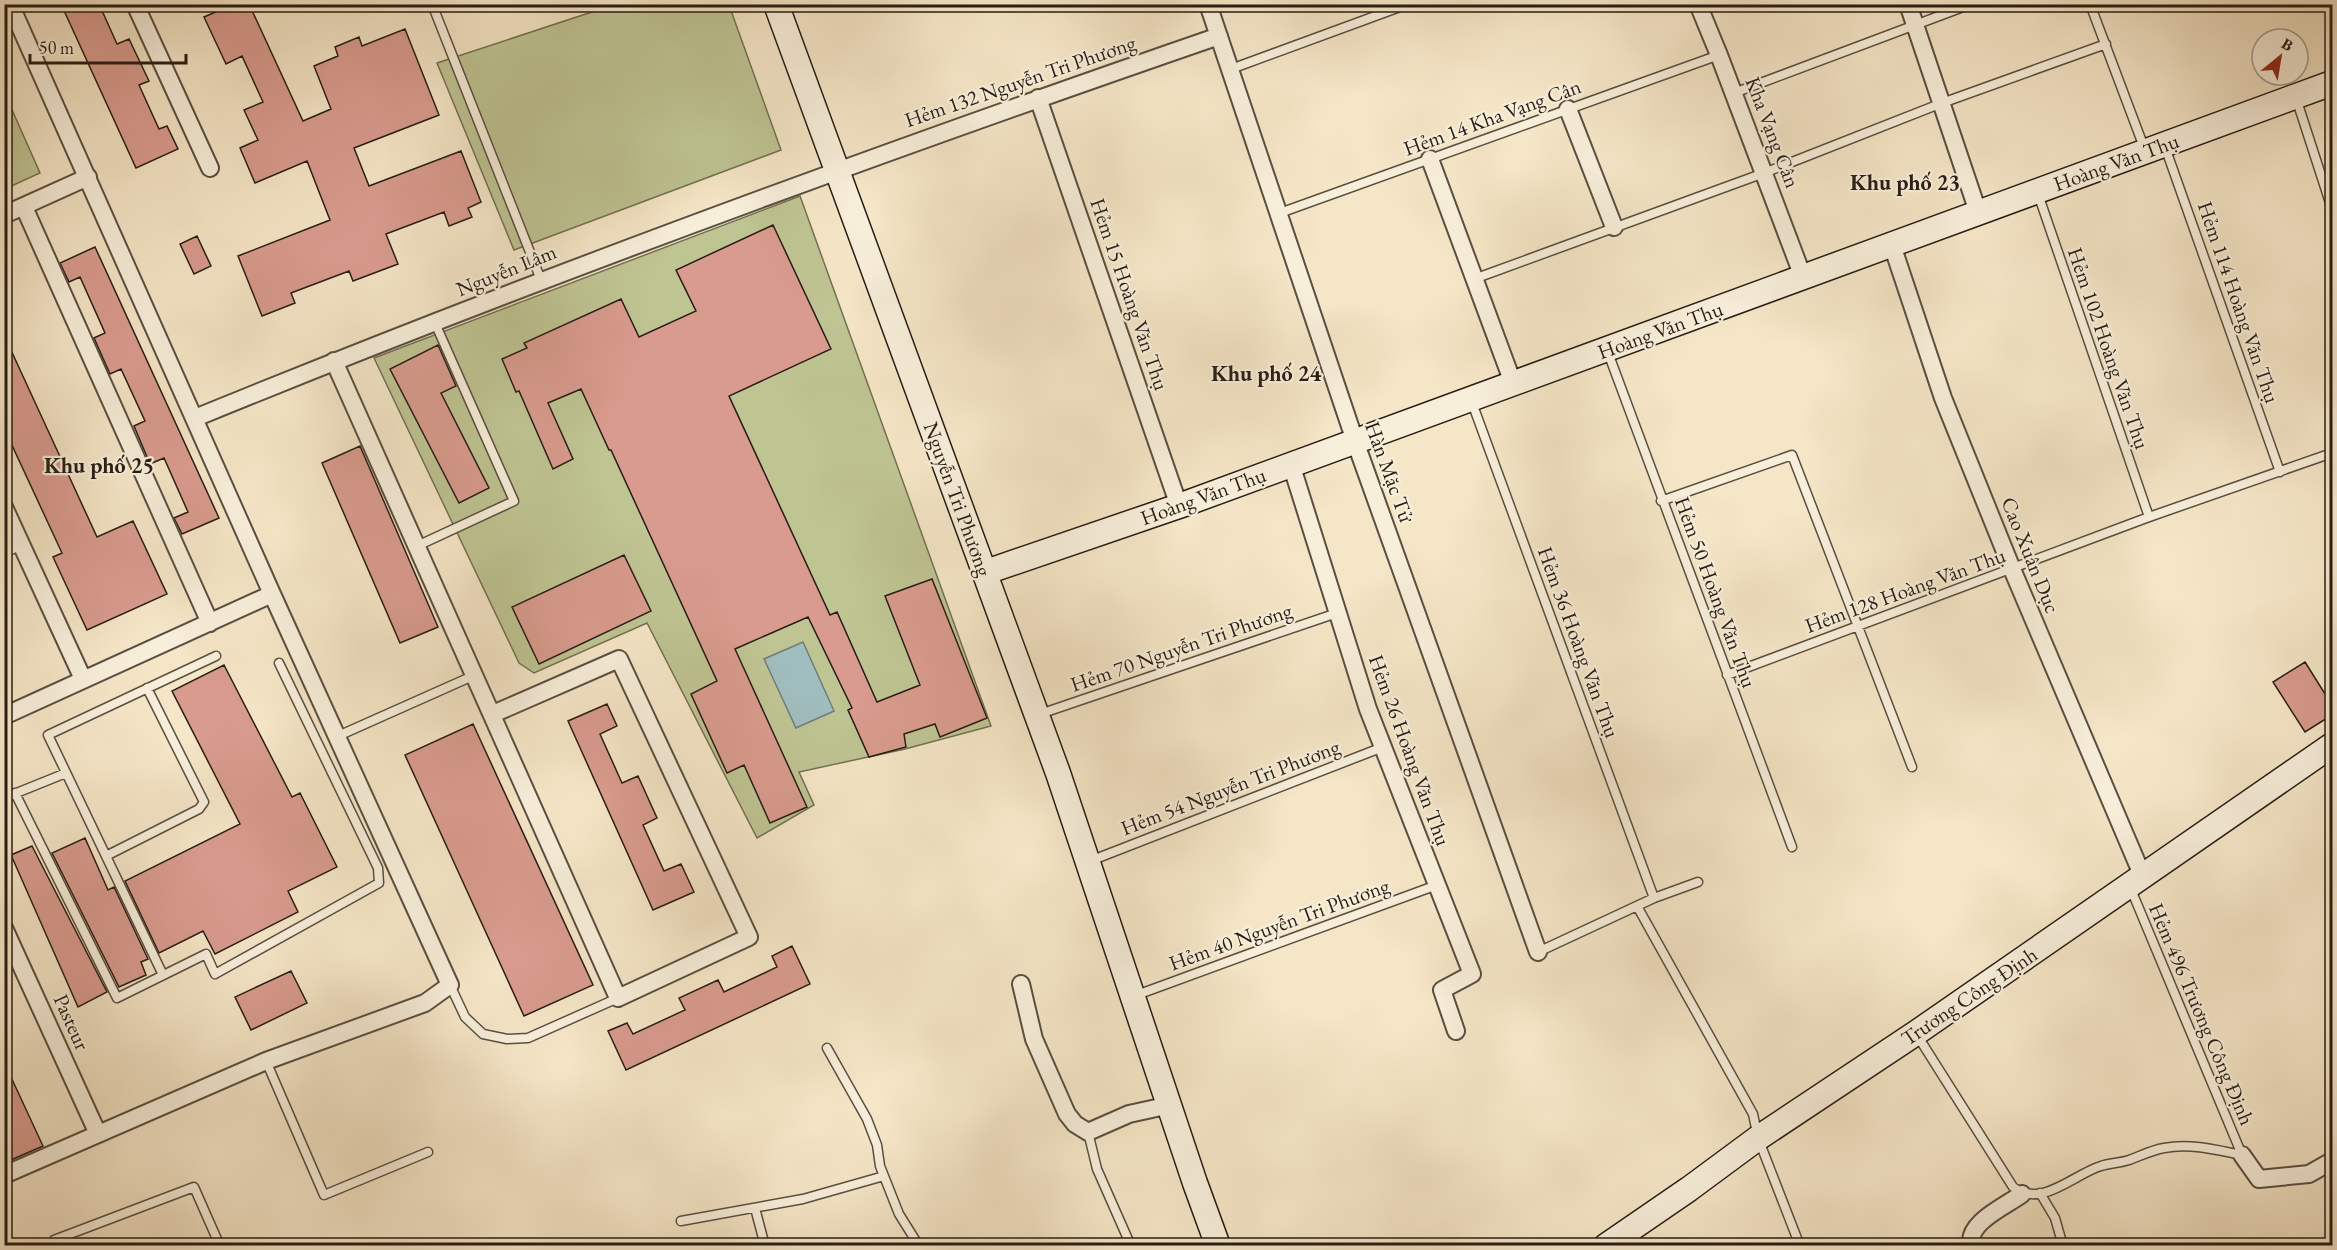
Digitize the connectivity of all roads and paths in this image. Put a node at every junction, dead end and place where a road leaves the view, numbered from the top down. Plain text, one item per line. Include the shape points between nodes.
1 (10, 4) edge
2 (135, 4) edge
3 (432, 4) edge
4 (776, 4) edge
5 (1208, 4) edge
6 (1408, 4) edge
7 (1698, 4) edge
8 (1908, 4) edge
9 (1971, 4) edge
10 (2090, 4) edge
11 (1915, 25) junction
12 (1219, 36) junction
13 (2106, 44) junction
14 (1719, 55) junction
15 (1231, 69) junction
16 (2332, 83) edge
17 (1734, 93) junction
18 (2296, 97) junction
19 (1038, 98) junction
20 (1942, 103) junction
21 (1568, 109) junction
22 (2155, 148) junction
23 (1430, 159) junction
24 (210, 168) dead end
25 (837, 170) junction
26 (1764, 173) junction
27 (88, 177) junction
28 (2036, 190) junction
29 (24, 207) junction
30 (2332, 209) edge
31 (1978, 212) junction
32 (1277, 214) junction
33 (4, 215) edge
34 (1614, 227) junction
35 (1892, 244) junction
36 (1803, 277) junction
37 (1474, 279) junction
38 (541, 280) junction
39 (435, 323) junction
40 (1607, 349) junction
41 (334, 361) junction
42 (1513, 383) junction
43 (1470, 399) junction
44 (195, 418) junction
45 (1355, 441) junction
46 (2332, 453) edge
47 (1291, 464) junction
48 (2280, 472) junction
49 (1661, 501) dead end
50 (1179, 506) junction
51 (4, 507) edge
52 (2149, 517) junction
53 (22, 545) junction
54 (417, 546) junction
55 (4, 553) edge
56 (2012, 569) junction
57 (986, 572) junction
58 (272, 594) junction
59 (1337, 613) junction
60 (210, 623) junction
61 (1858, 626) junction
62 (216, 656) dead end
63 (279, 663) dead end
64 (475, 675) junction
65 (1727, 675) junction
66 (83, 680) junction
67 (147, 688) junction
68 (493, 714) junction
69 (4, 716) edge
70 (1036, 716) junction
71 (338, 736) junction
72 (2332, 745) edge
73 (1383, 747) junction
74 (1912, 767) dead end
75 (66, 773) junction
76 (15, 793) junction
77 (4, 798) edge
78 (1792, 847) dead end
79 (106, 856) junction
80 (1089, 861) junction
81 (1698, 882) dead end
82 (2136, 882) junction
83 (1437, 885) junction
84 (1654, 898) junction
85 (1637, 906) junction
86 (4, 928) edge
87 (1538, 952) joint
88 (163, 975) junction
89 (1021, 984) dead end
90 (450, 986) junction
91 (1134, 996) junction
92 (618, 998) junction
93 (1456, 1031) dead end
94 (1916, 1033) junction
95 (827, 1048) dead end
96 (266, 1061) junction
97 (1170, 1105) junction
98 (1088, 1132) junction
99 (98, 1134) junction
100 (1758, 1138) junction
101 (428, 1152) dead end
102 (2242, 1155) junction
103 (2332, 1161) edge
104 (4, 1175) edge
105 (884, 1176) junction
106 (2040, 1193) junction
107 (2022, 1194) junction
108 (755, 1208) junction
109 (681, 1221) dead end
110 (54, 1240) dead end
111 (220, 1245) edge
112 (765, 1245) edge
113 (919, 1245) edge
114 (1131, 1245) edge
115 (1218, 1245) edge
116 (1605, 1245) edge
117 (1800, 1245) edge
118 (1972, 1245) edge
119 (2063, 1245) edge

1 - 27 street
2 - 24 street
3 - 38 lane
4 - 25 street, Nguyễn Tri Phương
5 - 12 street, Hàn Mặc Tử
6 - 15 lane
7 - 14 street, Kha Vạng Cân
8 - 11 street
9 - 11 lane
10 - 13 lane, Hẻm 114 Hoàng Văn Thụ
11 - 17 lane
11 - 20 street
12 - 15 street, Hàn Mặc Tử
12 - 19 street, Hẻm 132 Nguyễn Tri Phương
13 - 20 lane
13 - 22 lane, Hẻm 114 Hoàng Văn Thụ
14 - 17 street, Kha Vạng Cân
14 - 21 lane, Hẻm 14 Kha Vạng Cân
15 - 32 street, Hàn Mặc Tử
16 - 18 street, Hoàng Văn Thụ
17 - 26 street, Kha Vạng Cân
18 - 22 street, Hoàng Văn Thụ
18 - 30 lane
19 - 25 street, Hẻm 132 Nguyễn Tri Phương
19 - 50 street, Hẻm 15 Hoàng Văn Thụ
20 - 26 lane
20 - 31 street
21 - 23 lane, Hẻm 14 Kha Vạng Cân
21 - 34 street
22 - 28 street, Hoàng Văn Thụ
22 - 48 lane, Hẻm 114 Hoàng Văn Thụ
23 - 32 lane, Hẻm 14 Kha Vạng Cân
23 - 37 street
25 - 38 street, Nguyễn Lâm
25 - 57 street, Nguyễn Tri Phương
26 - 34 lane
26 - 36 street, Kha Vạng Cân
27 - 29 street
27 - 44 street
28 - 31 street, Hoàng Văn Thụ
28 - 52 lane, Hẻm 102 Hoàng Văn Thụ
29 - 33 street
29 - 60 street
31 - 35 street, Hoàng Văn Thụ
32 - 45 street, Hàn Mặc Tử
34 - 37 lane
35 - 36 street, Hoàng Văn Thụ
35 - 56 street, Cao Xuân Dục via 1943,398
36 - 40 street, Hoàng Văn Thụ
37 - 42 street
38 - 39 street, Nguyễn Lâm
39 - 41 street, Nguyễn Lâm
39 - 54 lane via 514,501
40 - 42 street, Hoàng Văn Thụ
40 - 65 lane, Hẻm 50 Hoàng Văn Thụ
41 - 44 street, Nguyễn Lâm
41 - 54 street
42 - 43 street, Hoàng Văn Thụ
43 - 45 street, Hoàng Văn Thụ
43 - 84 lane, Hẻm 36 Hoàng Văn Thụ
44 - 58 street
45 - 47 street, Hoàng Văn Thụ
45 - 87 street, Hàn Mặc Tử
46 - 48 lane, Hẻm 128 Hoàng Văn Thụ
47 - 50 street, Hoàng Văn Thụ
47 - 59 street, Hẻm 26 Hoàng Văn Thụ
48 - 52 lane, Hẻm 128 Hoàng Văn Thụ
49 - 61 lane via 1792,455
50 - 57 street, Hoàng Văn Thụ
51 - 53 street
52 - 56 lane, Hẻm 128 Hoàng Văn Thụ
53 - 55 lane
53 - 66 street
54 - 64 street
56 - 61 lane, Hẻm 128 Hoàng Văn Thụ
56 - 82 street, Cao Xuân Dục
57 - 70 street, Nguyễn Tri Phương
58 - 60 street
58 - 71 street
59 - 70 lane, Hẻm 70 Nguyễn Tri Phương
59 - 73 street, Hẻm 26 Hoàng Văn Thụ
60 - 66 street
61 - 65 lane, Hẻm 128 Hoàng Văn Thụ
61 - 74 lane
62 - 67 lane
63 - 88 lane via 378,868 380,883 215,974 206,954
64 - 68 street
64 - 71 lane
65 - 78 lane, Hẻm 50 Hoàng Văn Thụ
66 - 69 street
67 - 75 lane via 48,735
67 - 79 lane via 204,802 199,809
68 - 92 street
68 - 92 street via 619,659 749,936
70 - 80 street, Nguyễn Tri Phương
71 - 90 street
72 - 82 street, Trương Công Định
73 - 80 lane, Hẻm 54 Nguyễn Tri Phương
73 - 83 street, Hẻm 26 Hoàng Văn Thụ
75 - 76 lane
75 - 79 lane
76 - 77 lane
76 - 88 lane via 117,998
79 - 88 lane
80 - 91 street, Nguyễn Tri Phương
81 - 84 lane
82 - 94 street, Trương Công Định
82 - 102 lane, Hẻm 496 Trương Công Định
83 - 91 lane, Hẻm 40 Nguyễn Tri Phương
83 - 93 street, Hẻm 26 Hoàng Văn Thụ via 1472,974 1442,990
84 - 85 lane
85 - 87 lane
85 - 100 lane via 1753,1114
86 - 99 street, Pasteur
89 - 98 street via 1034,1039 1066,1114
90 - 92 lane via 465,1017 483,1034 507,1040 528,1038
90 - 96 street via 425,1003
91 - 97 street, Nguyễn Tri Phương
94 - 100 street, Trương Công Định
94 - 107 lane via 2013,1187
95 - 105 lane via 867,1119 878,1145
96 - 99 street
96 - 101 lane via 324,1195
97 - 98 street via 1129,1114
97 - 115 street, Nguyễn Tri Phương
98 - 114 lane via 1097,1169
99 - 104 street
100 - 116 street, Trương Công Định
100 - 117 lane
102 - 103 street via 2259,1179 2309,1174
102 - 106 lane via 2194,1146 2163,1148 2100,1166
105 - 108 lane
105 - 113 lane via 899,1214
106 - 107 lane
106 - 119 lane via 2055,1218
107 - 118 street via 1983,1218 1974,1230
108 - 109 lane
108 - 112 lane
110 - 111 lane via 194,1187

